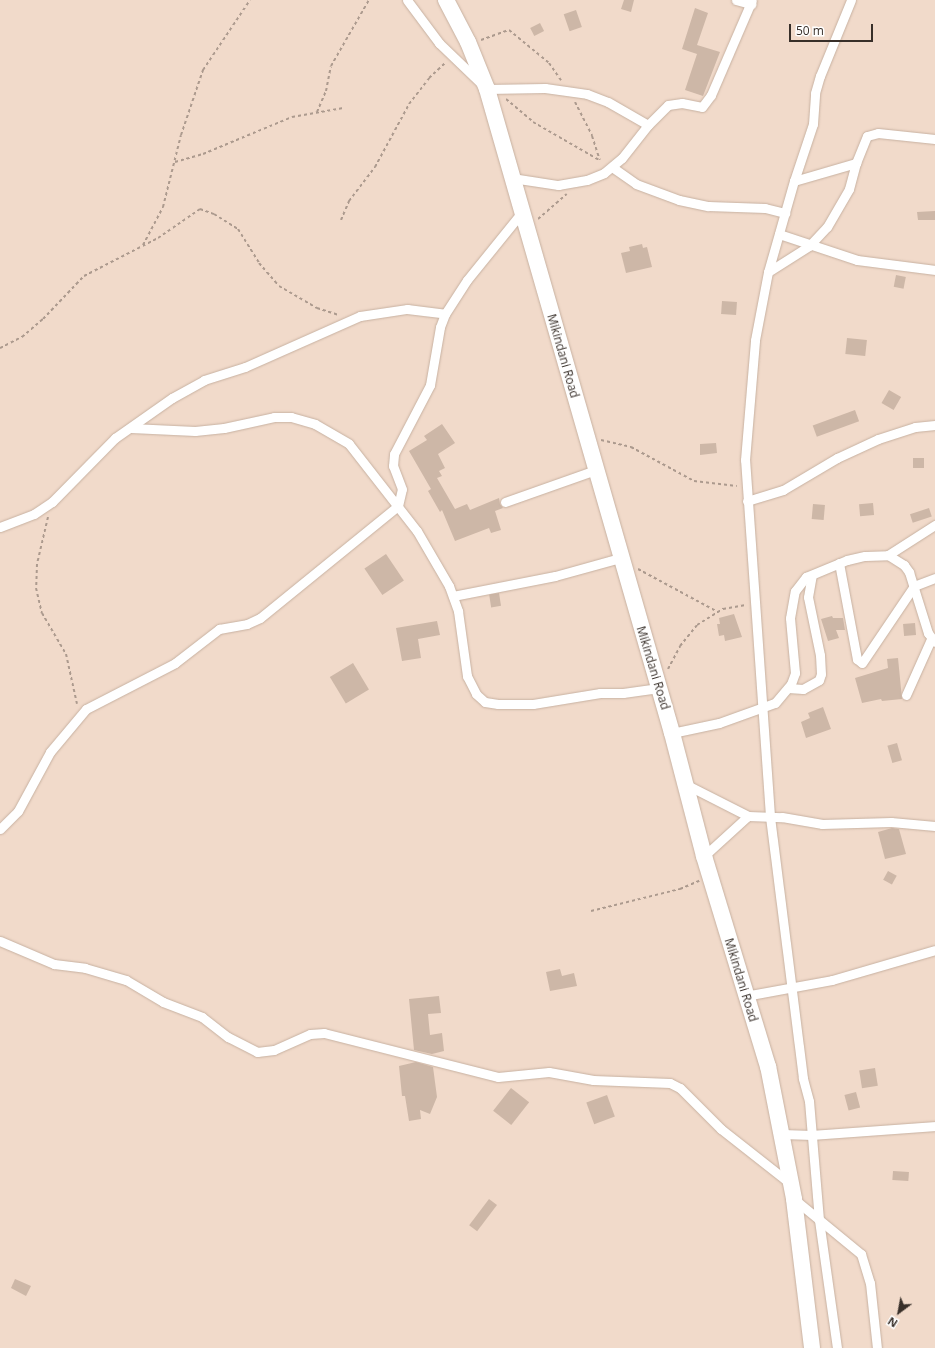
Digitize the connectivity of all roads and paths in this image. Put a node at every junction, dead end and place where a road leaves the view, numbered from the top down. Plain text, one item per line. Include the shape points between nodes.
1 (250, 0) edge
2 (369, 0) edge
3 (407, 0) edge
4 (446, 0) edge
5 (736, 0) edge
6 (850, 0) edge
7 (752, 2) edge
8 (468, 42) junction
9 (452, 57) junction
10 (492, 90) junction
11 (569, 91) junction
12 (343, 108) dead end
13 (317, 112) junction
14 (648, 125) junction
15 (935, 139) edge
16 (600, 160) junction
17 (175, 162) junction
18 (856, 163) junction
19 (612, 167) junction
20 (512, 178) junction
21 (794, 181) junction
22 (575, 184) junction
23 (522, 212) junction
24 (786, 213) junction
25 (341, 220) dead end
26 (526, 229) junction
27 (779, 234) junction
28 (143, 246) junction
29 (809, 246) junction
30 (935, 270) edge
31 (768, 272) junction
32 (445, 314) junction
33 (350, 320) junction
34 (0, 348) edge
35 (935, 425) edge
36 (131, 428) junction
37 (586, 436) junction
38 (596, 470) junction
39 (747, 487) junction
40 (747, 501) junction
41 (52, 502) junction
42 (505, 502) dead end
43 (398, 506) junction
44 (935, 525) edge
45 (0, 527) edge
46 (888, 555) junction
47 (620, 558) junction
48 (838, 563) junction
49 (812, 575) junction
50 (935, 578) edge
51 (914, 586) junction
52 (453, 596) junction
53 (756, 604) junction
54 (718, 612) junction
55 (933, 640) edge
56 (659, 688) junction
57 (788, 688) junction
58 (906, 695) dead end
59 (764, 707) junction
60 (79, 717) junction
61 (672, 733) junction
62 (685, 784) junction
63 (748, 816) junction
64 (770, 816) junction
65 (935, 826) edge
66 (0, 829) edge
67 (704, 856) junction
68 (710, 876) junction
69 (590, 912) dead end
70 (0, 941) edge
71 (935, 950) edge
72 (794, 988) junction
73 (746, 996) junction
74 (935, 1126) edge
75 (782, 1134) junction
76 (812, 1135) junction
77 (793, 1192) junction
78 (819, 1220) junction
79 (812, 1348) edge
80 (837, 1348) edge
81 (877, 1348) edge

1 - 17 path via 203,70
2 - 13 path via 331,66 326,91
3 - 9 street
4 - 8 highway, Mikindani Road
5 - 7 street
6 - 21 street via 820,76 815,93 813,124
7 - 14 street via 707,103 698,108 671,104
8 - 10 highway, Mikindani Road
8 - 11 path via 509,30 549,62
9 - 10 street
9 - 25 path via 429,78 409,104 375,168 349,201
10 - 11 street via 545,88
10 - 16 path via 533,122
10 - 20 highway, Mikindani Road
11 - 14 street via 608,102
11 - 16 path via 592,136
12 - 13 path
13 - 17 path via 292,117 203,154
14 - 19 street
15 - 18 street via 918,135 867,136
16 - 19 path
17 - 28 path via 163,207
18 - 21 street
18 - 29 street via 853,179 841,203 826,227
19 - 22 street via 604,173
19 - 24 street via 636,184 679,200 708,206 758,207
20 - 22 street via 541,184
20 - 23 highway, Mikindani Road
21 - 24 street
22 - 26 path via 565,196
23 - 26 highway, Mikindani Road
23 - 32 street via 467,280
24 - 27 street
26 - 37 highway, Mikindani Road
27 - 29 street
27 - 31 street
28 - 33 path via 175,228 193,212 207,210 238,229 259,263 279,286 317,308
28 - 34 path via 84,276 43,320 22,337
29 - 30 street via 871,262
29 - 31 street
31 - 39 street via 754,340 746,432
32 - 33 street via 392,310
32 - 43 street via 440,327 430,385 394,454 393,466 402,489
33 - 36 street via 245,367 204,380 172,398
35 - 40 street via 915,427 878,439 838,458 783,490
36 - 41 street via 116,438
36 - 43 street via 224,428 274,417 291,417 315,424 352,448
37 - 38 highway, Mikindani Road
37 - 39 path via 627,445 694,481
38 - 42 street
38 - 47 highway, Mikindani Road
39 - 40 street
40 - 53 street
41 - 45 street via 34,514
41 - 60 path via 37,564 36,588 42,613 66,654
43 - 52 street via 428,549
43 - 60 street via 260,618 248,624 219,628 175,663 99,701
44 - 46 street
46 - 48 street via 865,556
46 - 51 street via 907,568
47 - 52 street via 555,576
47 - 54 path
47 - 56 highway, Mikindani Road
48 - 49 street
48 - 51 street via 856,657 861,663 870,654
49 - 57 street via 798,585 792,600 790,632 796,670
49 - 57 street via 808,597 820,655 821,674 819,680 803,689
50 - 51 street
51 - 55 street
52 - 56 street via 461,627 467,676 476,694 485,702 533,704 600,693
53 - 54 path via 729,607
53 - 59 street
54 - 56 path via 697,624 688,635
55 - 58 street
56 - 61 highway, Mikindani Road
57 - 59 street via 775,703
59 - 61 street via 720,723
59 - 64 street
60 - 66 street via 50,752 18,811
61 - 62 highway, Mikindani Road
62 - 63 street
62 - 67 highway, Mikindani Road
63 - 64 street
63 - 67 street
64 - 65 street via 822,824 897,822
64 - 72 street
67 - 68 highway, Mikindani Road
68 - 69 path via 680,889
68 - 73 highway, Mikindani Road
70 - 77 street via 54,964 85,968 126,980 163,1002 202,1017 228,1037 257,1052 274,1050 310,1034 324,1033 498,1077 549,1072 605,1081 670,1083 680,1088 721,1129
71 - 72 street
72 - 73 street
72 - 76 street via 796,1026
73 - 75 highway, Mikindani Road via 768,1066
74 - 76 street
75 - 76 street
75 - 77 highway, Mikindani Road
76 - 78 street
77 - 78 street
77 - 79 highway, Mikindani Road
78 - 80 street
78 - 81 street via 857,1250 865,1262 870,1282

